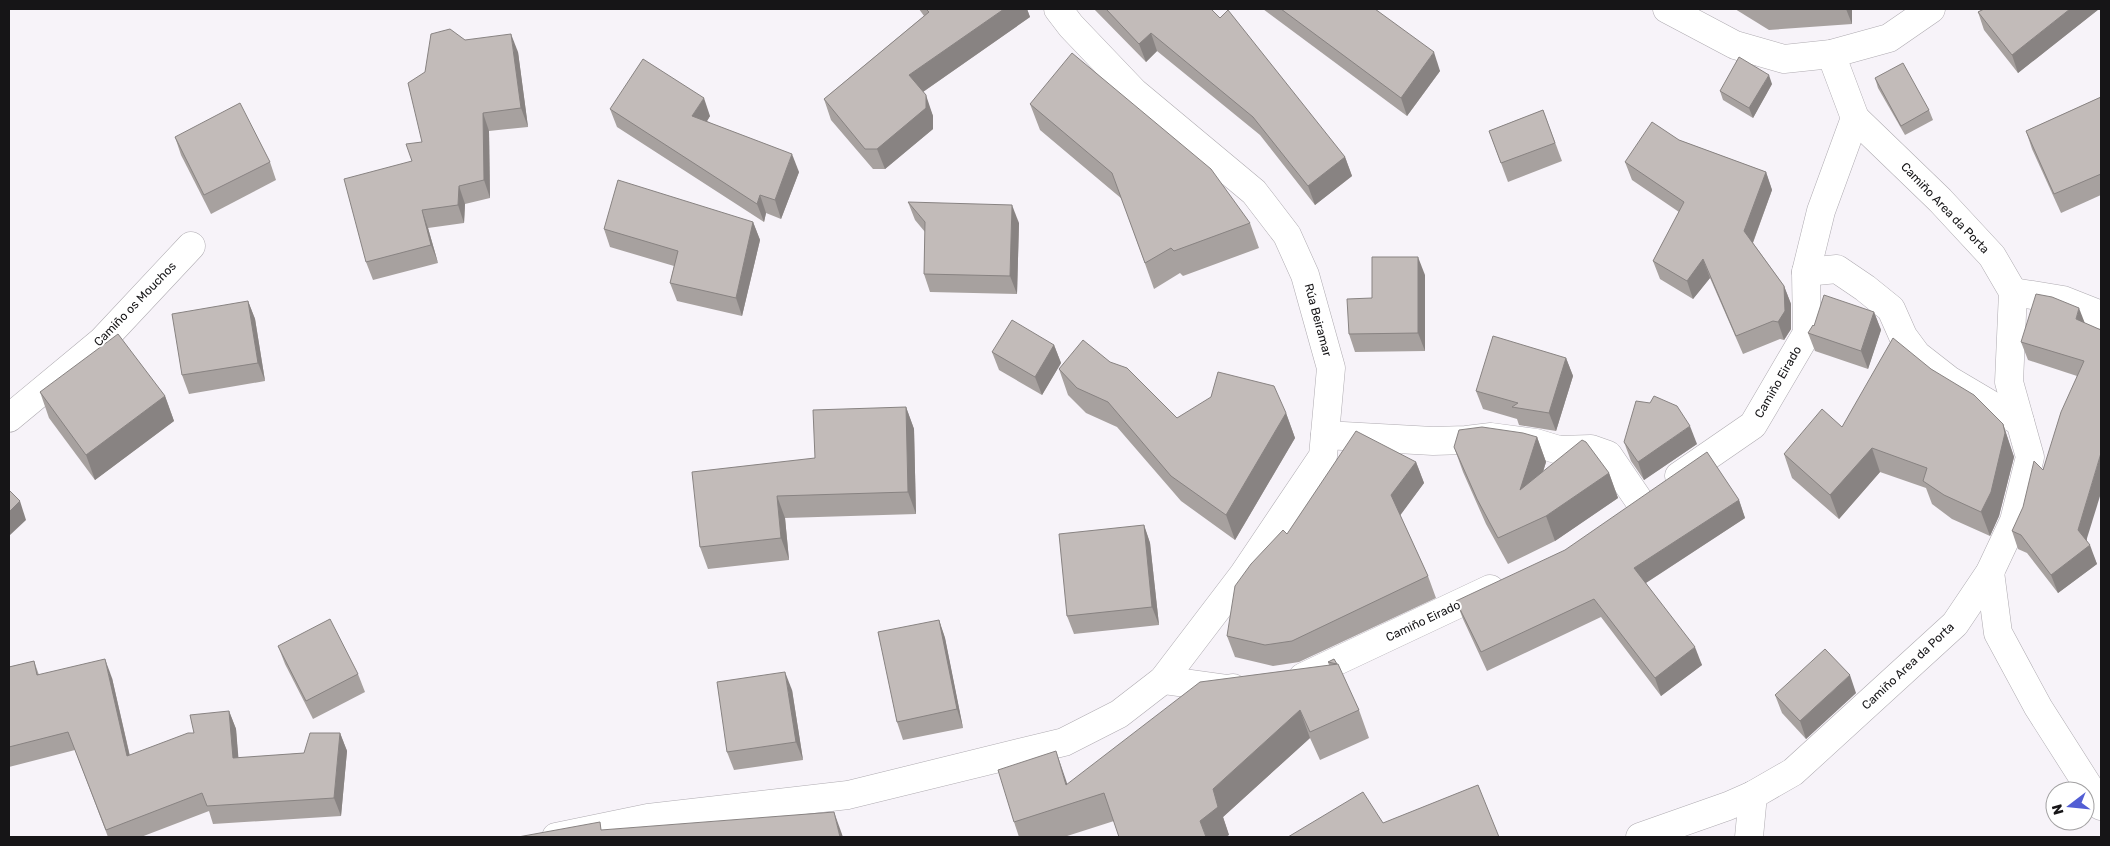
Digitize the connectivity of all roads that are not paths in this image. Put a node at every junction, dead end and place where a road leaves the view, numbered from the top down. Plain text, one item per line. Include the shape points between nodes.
1 (1058, 9) edge
2 (1667, 9) edge
3 (1931, 9) edge
4 (1831, 54) junction
5 (1855, 118) junction
6 (191, 246) dead end
7 (1806, 272) junction
8 (2013, 292) junction
9 (2101, 315) edge
10 (9, 418) edge
11 (2020, 422) junction
12 (1325, 435) junction
13 (1640, 502) junction
14 (1617, 518) edge
15 (1990, 572) junction
16 (1509, 580) edge
17 (1163, 680) junction
18 (1753, 795) junction
19 (2101, 806) edge
20 (556, 837) edge
21 (1640, 837) edge
22 (1750, 837) edge

1 - 12 street, Rúa Beiramar via 1134,92 1254,192 1287,235 1306,275 1330,368
2 - 4 street via 1736,45 1784,59
3 - 4 street via 1889,38
4 - 5 street
5 - 7 street, Camiño Eirado via 1821,211
5 - 8 street, Camiño Area da Porta via 1940,200 1992,256
6 - 10 street, Camiño os Mouchos via 102,341
7 - 11 street via 1837,270 1865,288 1891,309 1916,355 1949,380
7 - 13 street, Camiño Eirado via 1807,332 1753,426
8 - 9 street via 2063,300
8 - 11 street, Camiño Area da Porta via 2009,382
11 - 15 street, Camiño Area da Porta via 2030,457 2014,521
12 - 13 street via 1432,441 1491,436 1559,450 1591,449 1608,455
12 - 17 street, Rúa Beiramar via 1324,456 1243,575
13 - 14 street, Camiño Eirado
15 - 18 street, Camiño Area da Porta via 1955,624 1793,772
15 - 19 street via 1998,633 2038,706
16 - 17 street, Camiño Eirado via 1304,677 1228,689
17 - 20 street, Rúa Beiramar via 1119,714 1064,742 848,795 648,818
18 - 21 street, Camiño Area da Porta
18 - 22 street

